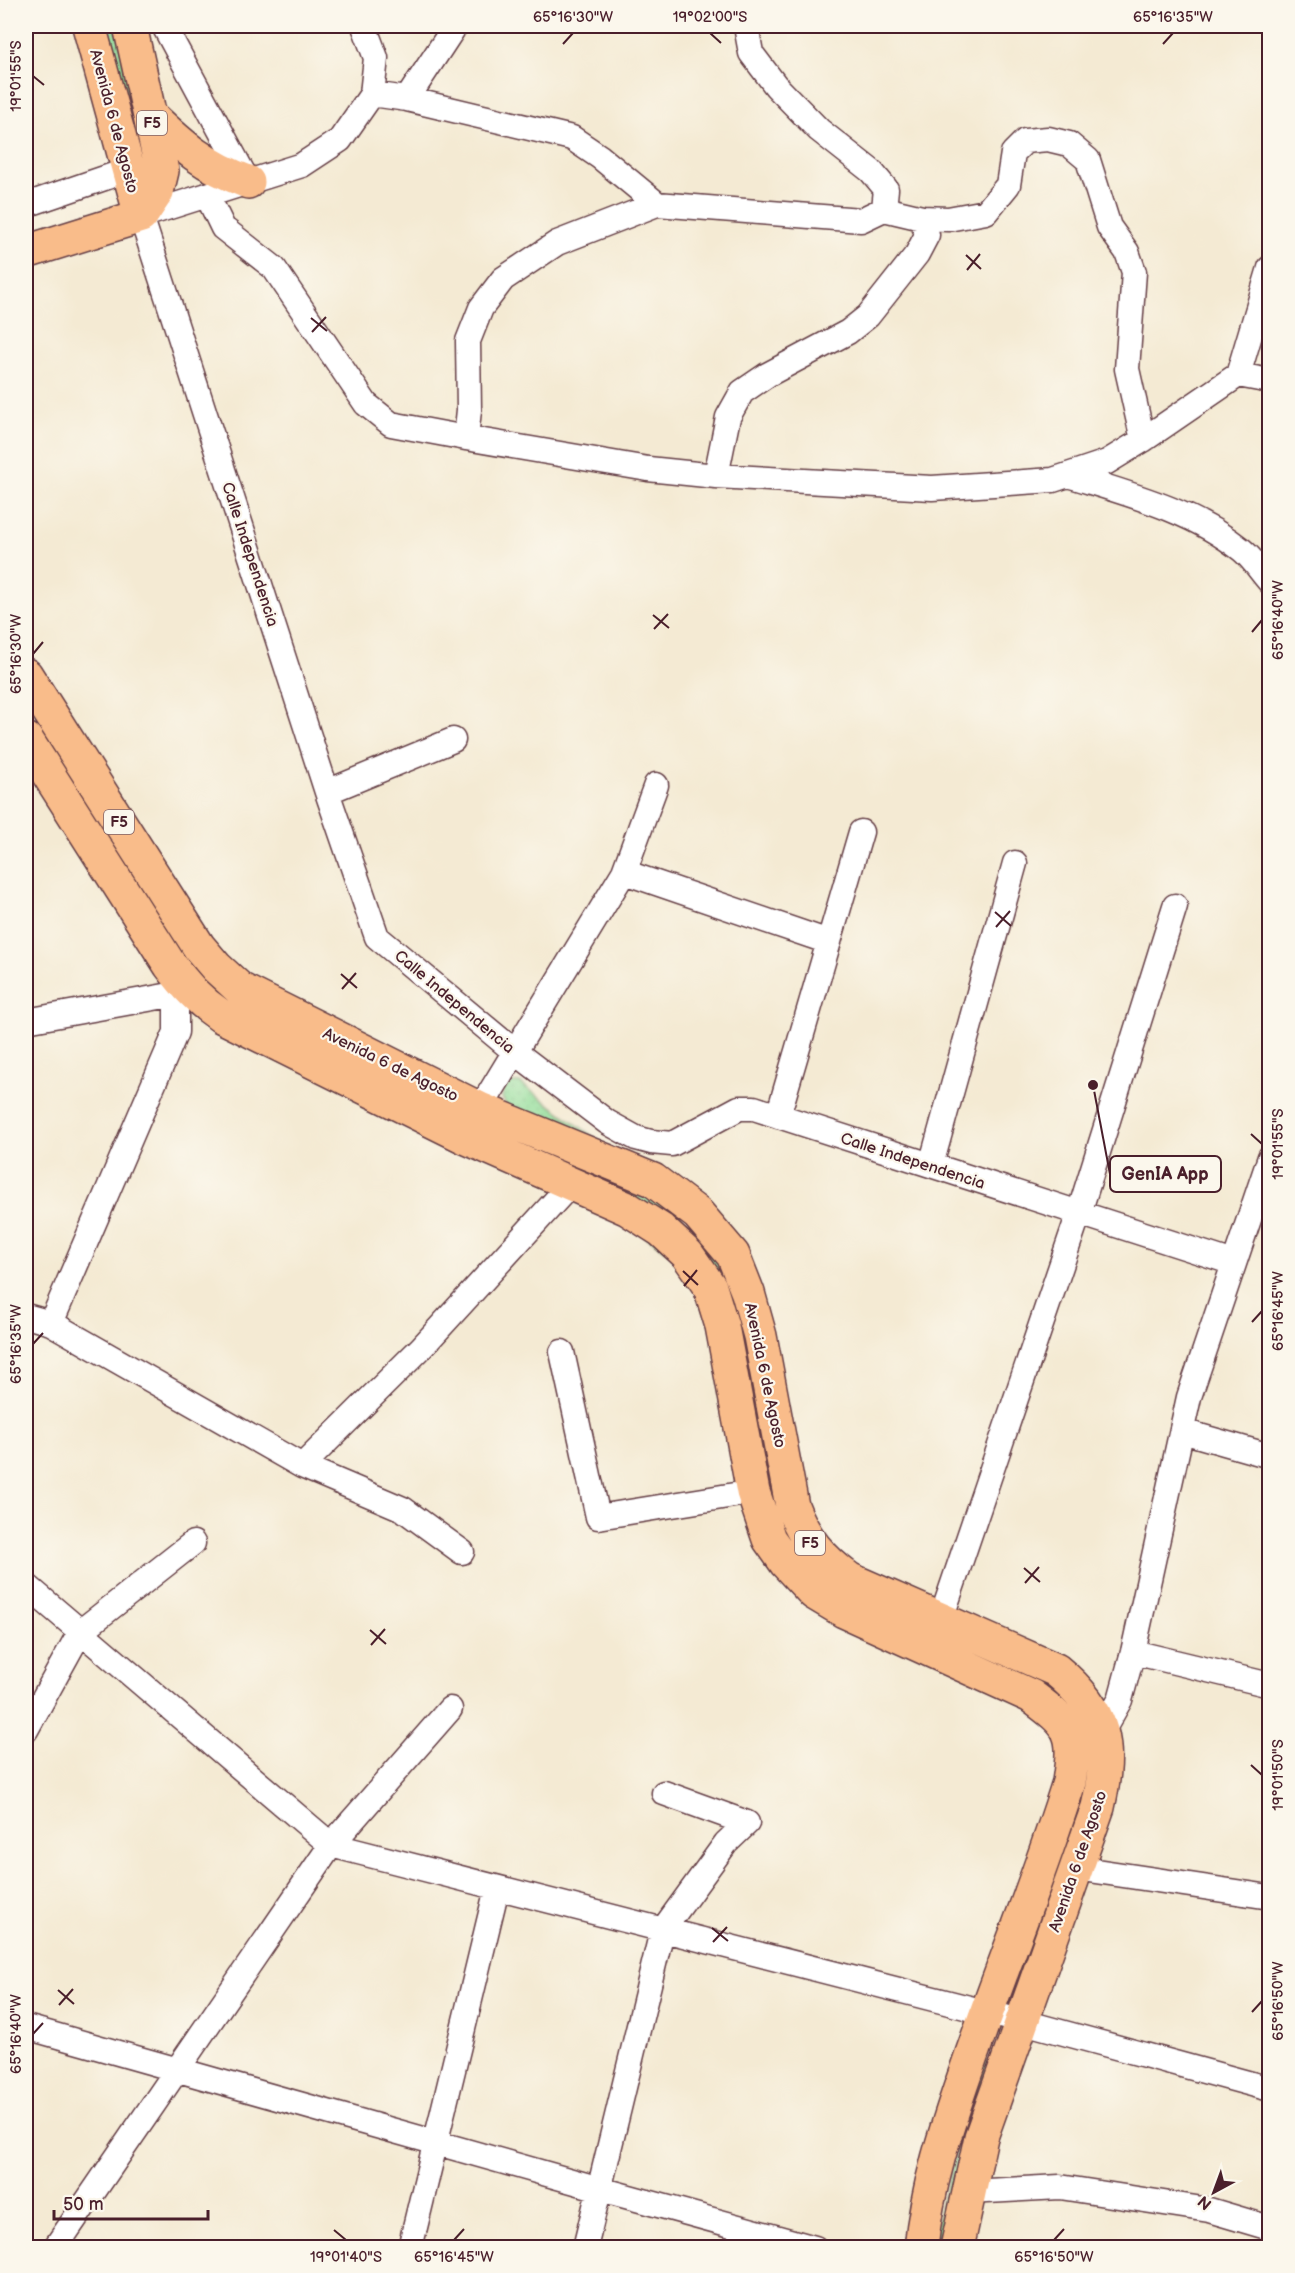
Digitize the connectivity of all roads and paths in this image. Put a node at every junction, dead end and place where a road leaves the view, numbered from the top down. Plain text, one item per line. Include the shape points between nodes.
1 (89, 26) edge
2 (130, 26) edge
3 (164, 26) edge
4 (364, 26) edge
5 (455, 26) edge
6 (746, 26) edge
7 (372, 94) junction
8 (407, 99) junction
9 (150, 115) junction
10 (128, 170) junction
11 (248, 182) junction
12 (207, 195) junction
13 (657, 204) junction
14 (26, 205) edge
15 (884, 209) junction
16 (141, 216) junction
17 (922, 218) junction
18 (26, 252) edge
19 (1269, 268) edge
20 (1238, 375) junction
21 (1269, 381) edge
22 (466, 438) junction
23 (1143, 440) junction
24 (1068, 475) junction
25 (716, 476) junction
26 (1269, 582) edge
27 (26, 675) edge
28 (26, 739) edge
29 (453, 740) dead end
30 (656, 785) dead end
31 (327, 792) junction
32 (861, 832) dead end
33 (1015, 863) dead end
34 (624, 872) junction
35 (1175, 906) dead end
36 (829, 942) junction
37 (216, 967) junction
38 (182, 991) junction
39 (26, 1021) edge
40 (515, 1052) junction
41 (480, 1109) junction
42 (778, 1116) junction
43 (467, 1138) junction
44 (1269, 1157) edge
45 (931, 1165) junction
46 (571, 1184) junction
47 (1079, 1213) junction
48 (1260, 1213) edge
49 (1234, 1263) junction
50 (751, 1302) junction
51 (717, 1310) junction
52 (26, 1316) edge
53 (51, 1323) junction
54 (562, 1352) dead end
55 (1182, 1431) junction
56 (1269, 1456) edge
57 (302, 1466) junction
58 (753, 1492) junction
59 (193, 1543) dead end
60 (462, 1552) dead end
61 (798, 1554) junction
62 (26, 1585) edge
63 (941, 1619) junction
64 (80, 1632) junction
65 (1132, 1652) junction
66 (1269, 1684) edge
67 (450, 1709) dead end
68 (1063, 1722) junction
69 (26, 1730) edge
70 (1102, 1732) junction
71 (1068, 1786) junction
72 (664, 1793) dead end
73 (1101, 1797) junction
74 (331, 1845) junction
75 (1076, 1868) junction
76 (498, 1888) junction
77 (1269, 1897) edge
78 (662, 1930) junction
79 (986, 2013) junction
80 (1020, 2021) junction
81 (26, 2027) edge
82 (176, 2070) junction
83 (1269, 2089) edge
84 (434, 2143) junction
85 (600, 2189) junction
86 (968, 2192) junction
87 (1269, 2228) edge
88 (55, 2247) edge
89 (410, 2247) edge
90 (585, 2247) edge
91 (815, 2247) edge
92 (921, 2247) edge
93 (957, 2247) edge

1 - 10 highway, Avenida 6 de Agosto / F5
2 - 9 highway, Avenida 6 de Agosto / F5
3 - 11 street
4 - 7 street via 376,58
5 - 8 street
6 - 15 street via 751,53 776,86 886,189
7 - 8 street
7 - 11 street via 340,140 302,165
8 - 13 street via 572,138
9 - 11 highway via 194,156
9 - 16 highway, Avenida 6 de Agosto / F5 via 162,171 157,192
10 - 14 street
10 - 16 highway, Avenida 6 de Agosto / F5
11 - 12 street
12 - 16 street
12 - 22 street via 223,228 274,268 366,404 391,424
13 - 15 street via 861,220
13 - 22 street via 557,243 502,279 481,308 468,341
15 - 17 street
16 - 18 highway, Avenida 6 de Agosto
16 - 31 street, Calle Independencia
17 - 23 street via 948,219 986,212 1008,185 1013,153 1024,141 1048,139 1069,144 1088,160 1109,227 1127,252 1134,272 1127,369
17 - 25 street via 927,235 917,254 868,316 848,332 742,392 728,417
19 - 20 street
20 - 21 street
20 - 23 street
22 - 25 street via 648,469
23 - 24 street via 1107,462
24 - 25 street via 1053,480 932,488
24 - 26 street via 1148,500 1207,526 1244,552
27 - 37 highway, Avenida 6 de Agosto / F5 via 199,947
28 - 38 highway, Avenida 6 de Agosto / F5
29 - 31 street
30 - 34 street
31 - 40 street, Calle Independencia via 377,937
32 - 36 street
33 - 45 street
34 - 36 street
34 - 40 street
35 - 47 street
36 - 42 street
37 - 38 street
37 - 41 highway, Avenida 6 de Agosto / F5 via 240,989
38 - 39 street
38 - 43 highway, Avenida 6 de Agosto / F5 via 220,1016
38 - 53 street via 176,1032
40 - 41 street
40 - 42 street, Calle Independencia via 607,1122 651,1142 672,1144 739,1108 754,1108
41 - 43 street
41 - 50 highway, Avenida 6 de Agosto / F5 via 653,1180 698,1214 733,1255
42 - 45 street, Calle Independencia
43 - 46 highway, Avenida 6 de Agosto / F5
44 - 48 street
45 - 47 street, Calle Independencia
46 - 51 highway, Avenida 6 de Agosto / F5 via 628,1209 661,1230 693,1262 710,1287
46 - 57 street via 421,1348
47 - 49 street, Calle Independencia
47 - 63 street
48 - 49 street
49 - 55 street via 1189,1397
50 - 51 highway
50 - 61 highway, Avenida 6 de Agosto / F5 via 798,1522
51 - 58 highway, Avenida 6 de Agosto / F5
52 - 53 street
53 - 57 street
54 - 58 street via 598,1517
55 - 56 street
55 - 65 street
57 - 60 street via 403,1509
58 - 61 highway, Avenida 6 de Agosto / F5 via 769,1539
59 - 64 street
61 - 63 highway, Avenida 6 de Agosto / F5 via 826,1561 849,1579
61 - 68 highway, Avenida 6 de Agosto / F5 via 814,1593 844,1611 1031,1696
62 - 64 street
63 - 70 highway, Avenida 6 de Agosto / F5 via 1056,1670 1082,1694
64 - 69 street
64 - 74 street
65 - 66 street
65 - 70 street via 1120,1700
67 - 74 street
68 - 70 highway
68 - 71 highway, Avenida 6 de Agosto via 1070,1731 1073,1748
70 - 73 highway, Avenida 6 de Agosto / F5 via 1105,1754
71 - 73 highway
71 - 79 highway, Avenida 6 de Agosto
72 - 78 street via 747,1823 726,1843
73 - 75 highway, Avenida 6 de Agosto / F5
74 - 76 street
74 - 82 street
75 - 77 street
75 - 80 highway, Avenida 6 de Agosto / F5
76 - 78 street
76 - 84 street
78 - 79 street
78 - 85 street
79 - 80 street
79 - 92 highway, Avenida 6 de Agosto via 939,2151
80 - 83 street
80 - 86 highway, Avenida 6 de Agosto / F5 via 981,2137
81 - 82 street
82 - 84 street
82 - 88 street
84 - 85 street
84 - 89 street
85 - 90 street
85 - 91 street
86 - 87 street via 1060,2187 1209,2210
86 - 93 highway, Avenida 6 de Agosto / F5

